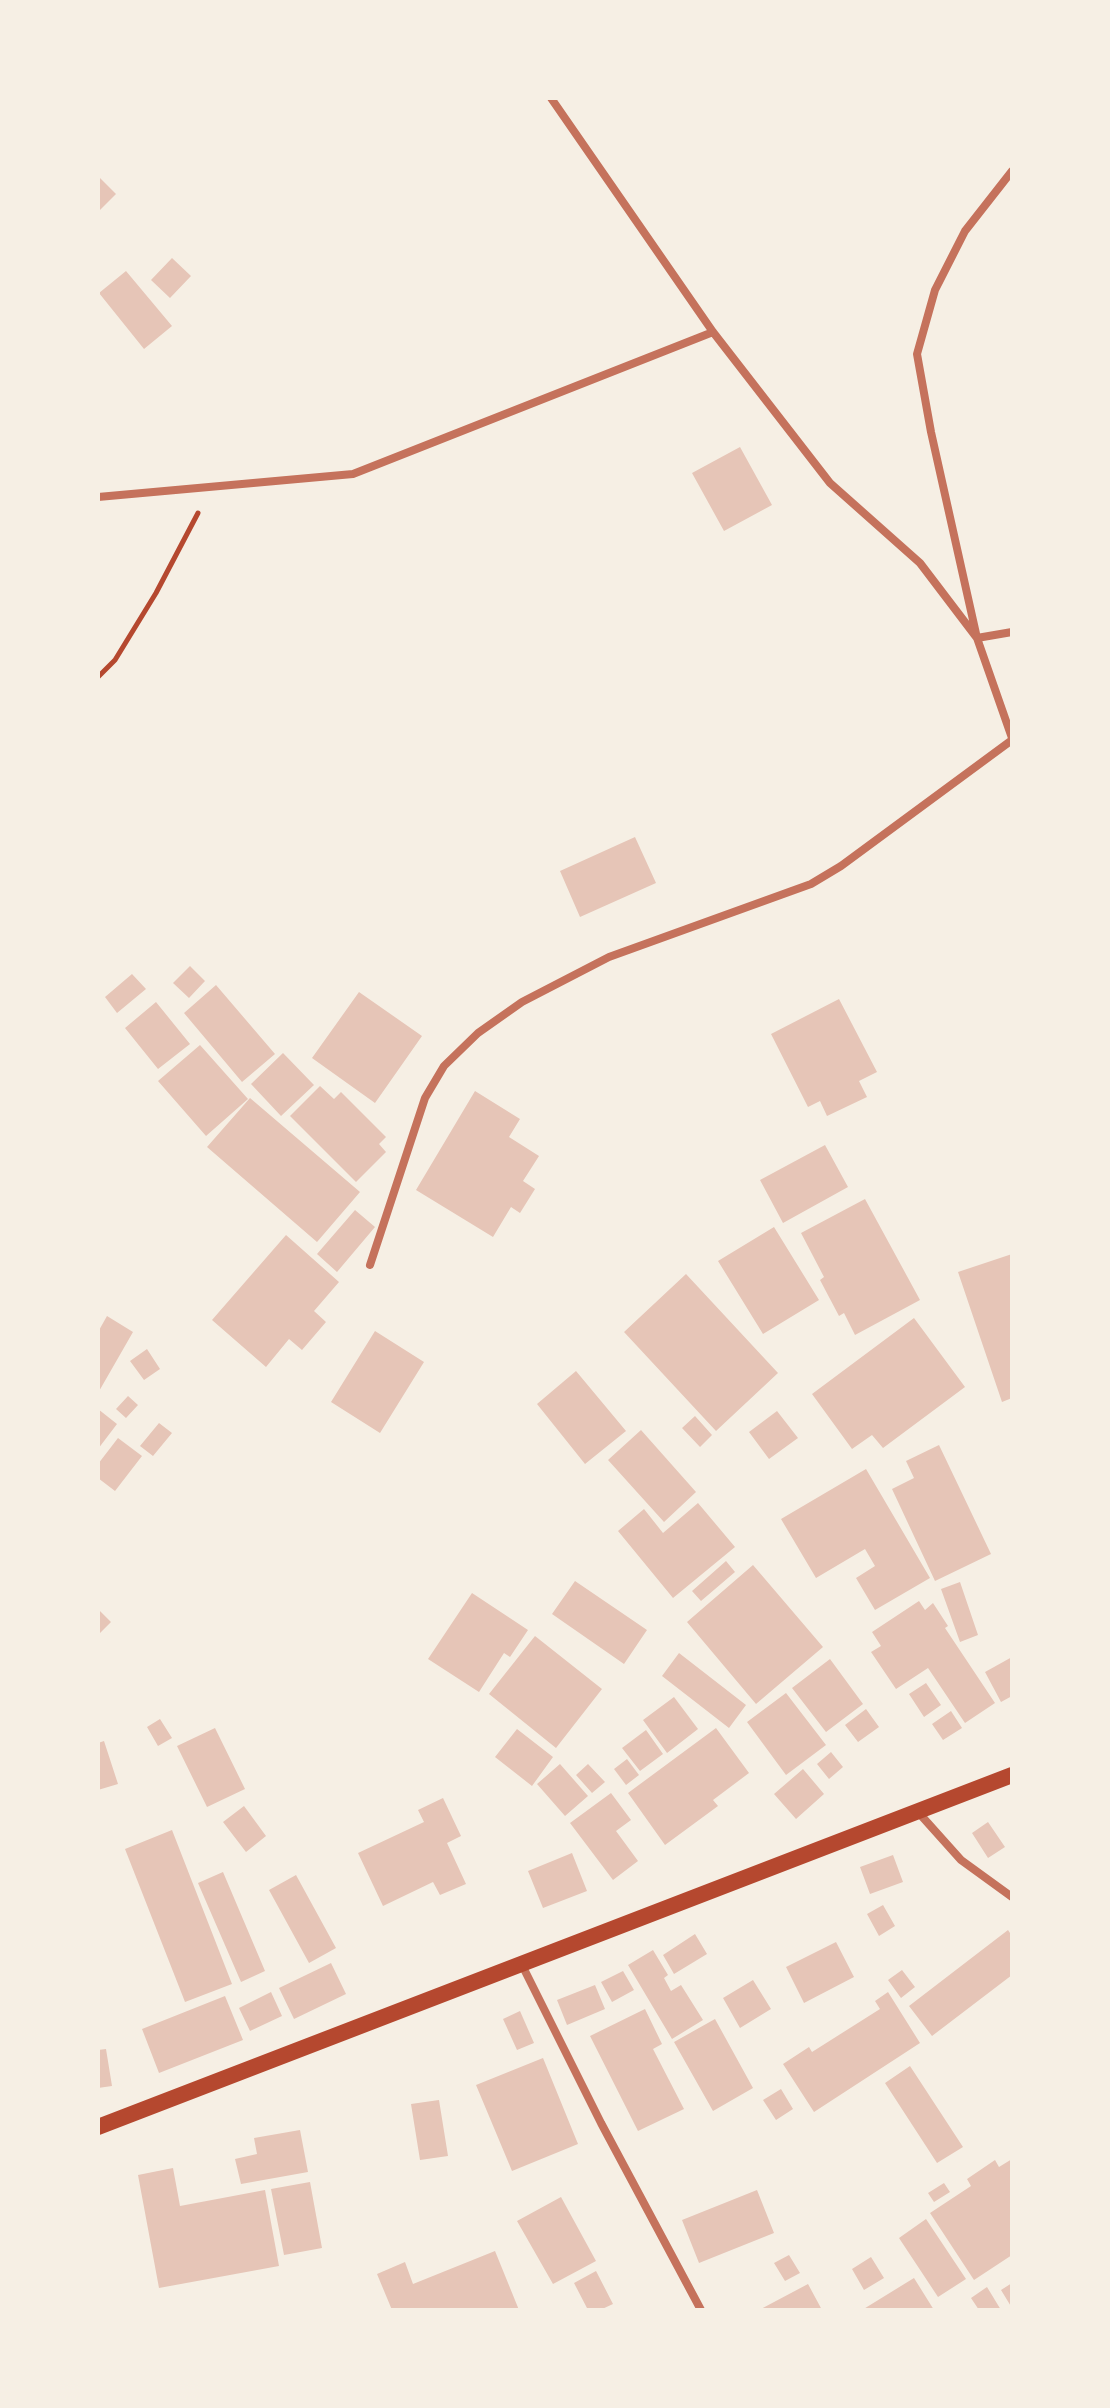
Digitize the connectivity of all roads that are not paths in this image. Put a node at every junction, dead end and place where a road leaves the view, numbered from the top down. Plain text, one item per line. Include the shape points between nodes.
1 (551, 98) edge
2 (1012, 171) edge
3 (713, 332) junction
4 (98, 497) edge
5 (1012, 632) edge
6 (977, 638) junction
7 (1012, 739) edge
8 (370, 1265) dead end
9 (1012, 1775) edge
10 (918, 1811) junction
11 (1012, 1897) edge
12 (521, 1963) junction
13 (98, 2127) edge
14 (701, 2310) edge

1 - 3 street
2 - 6 street via 965,231 935,290 917,354
3 - 4 street via 353,474
3 - 6 street via 830,483 920,563
5 - 6 street
6 - 7 street
7 - 8 street via 811,884 609,957 522,1002 478,1033 444,1066 425,1098
9 - 10 main road
10 - 11 street via 961,1860
10 - 12 main road
12 - 13 main road
12 - 14 street

